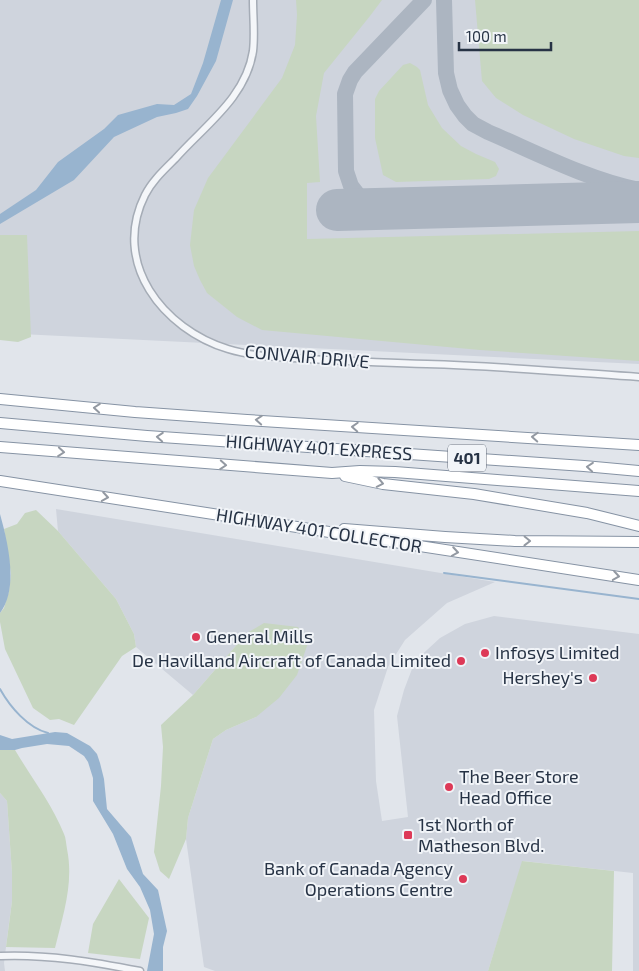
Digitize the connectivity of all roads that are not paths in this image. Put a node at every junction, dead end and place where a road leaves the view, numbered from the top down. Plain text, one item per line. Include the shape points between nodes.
1 (253, 0) edge
2 (639, 377) edge
3 (0, 399) edge
4 (4, 423) edge
5 (639, 445) edge
6 (0, 447) edge
7 (639, 471) edge
8 (332, 473) junction
9 (0, 481) edge
10 (639, 491) edge
11 (286, 525) junction
12 (639, 526) edge
13 (639, 542) edge
14 (639, 580) edge
15 (4, 956) edge
16 (140, 971) edge

1 - 2 street, CONVAIR DRIVE via 253,50 243,83 233,98 150,187 135,225 139,270 148,289 178,323 206,340 245,354
5 -> 3 highway, 401 via 135,412
7 -> 4 highway, HIGHWAY 401 EXPRESS / 401
6 -> 8 highway, HIGHWAY 401 EXPRESS / 401
8 - 10 highway, HIGHWAY 401 EXPRESS / 401 via 395,472
8 -> 12 highway via 383,484 474,494 587,513
9 -> 11 highway, HIGHWAY 401 COLLECTOR
11 -> 13 highway via 445,538
11 -> 14 highway, HIGHWAY 401 COLLECTOR
15 - 16 street via 63,959

